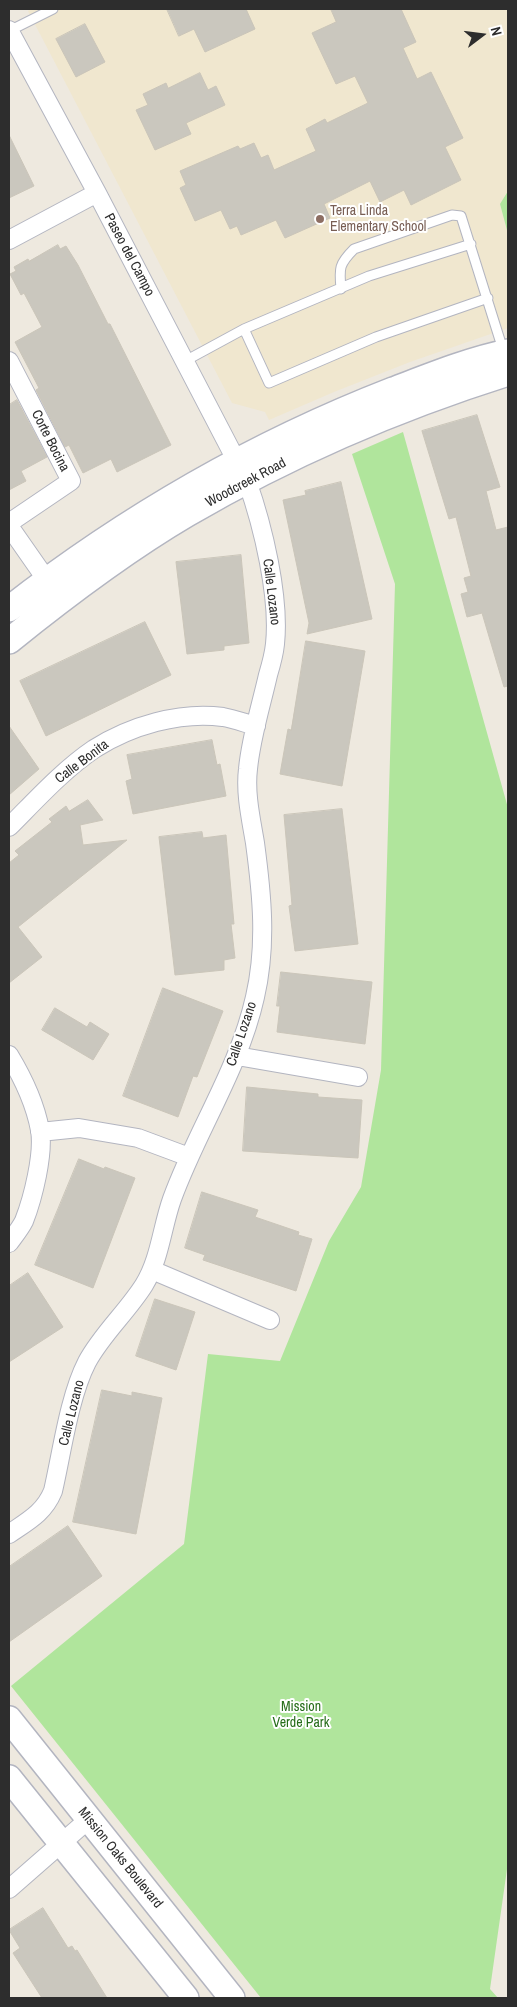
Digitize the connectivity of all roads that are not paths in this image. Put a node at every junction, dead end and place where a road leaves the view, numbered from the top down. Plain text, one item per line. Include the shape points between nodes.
1 (53, 9) edge
2 (9, 30) edge
3 (97, 193) junction
4 (9, 240) edge
5 (471, 244) junction
6 (341, 288) junction
7 (488, 298) junction
8 (244, 329) junction
9 (9, 361) edge
10 (185, 361) junction
11 (507, 361) edge
12 (242, 471) junction
13 (9, 525) edge
14 (54, 589) junction
15 (9, 609) edge
16 (9, 641) edge
17 (256, 726) junction
18 (9, 825) edge
19 (9, 1055) edge
20 (237, 1056) junction
21 (358, 1076) dead end
22 (40, 1132) junction
23 (189, 1157) junction
24 (9, 1243) edge
25 (152, 1270) junction
26 (270, 1320) dead end
27 (9, 1534) edge
28 (9, 1719) edge
29 (9, 1778) edge
30 (89, 1819) junction
31 (62, 1844) junction
32 (9, 1889) edge
33 (186, 1998) edge
34 (232, 1998) edge

1 - 2 lane
2 - 3 street, Paseo del Campo
3 - 4 street
3 - 10 street, Paseo del Campo
5 - 6 lane
5 - 6 lane via 461,216 452,215 354,250 343,260 339,270
5 - 7 lane
6 - 8 lane
7 - 8 lane via 376,337 269,383
7 - 11 lane
8 - 10 lane
9 - 13 street, Corte Bocina via 71,481
10 - 12 street, Paseo del Campo
11 - 12 main road, Woodcreek Road via 442,372 368,400 314,424
12 - 14 main road, Woodcreek Road via 187,488 110,535
12 - 17 street, Calle Lozano via 255,503 276,611 275,645
13 - 14 street, Corte Bocina
14 - 15 main road, Woodcreek Road
14 - 16 main road, Woodcreek Road
17 - 18 street, Calle Bonita via 223,717 188,717 137,728 94,749
17 - 20 street, Calle Lozano via 247,770 264,926 255,995
19 - 22 street via 27,1089
20 - 21 street
20 - 23 street, Calle Lozano
22 - 23 street via 79,1128 138,1138
22 - 24 street via 33,1194 23,1223
23 - 25 street, Calle Lozano via 171,1202
25 - 26 street
25 - 27 street, Calle Lozano via 144,1286 99,1343 77,1384 47,1505
28 - 30 main road, Mission Oaks Boulevard
29 - 31 main road
30 - 31 street
30 - 34 main road, Mission Oaks Boulevard
31 - 32 street
31 - 33 main road

